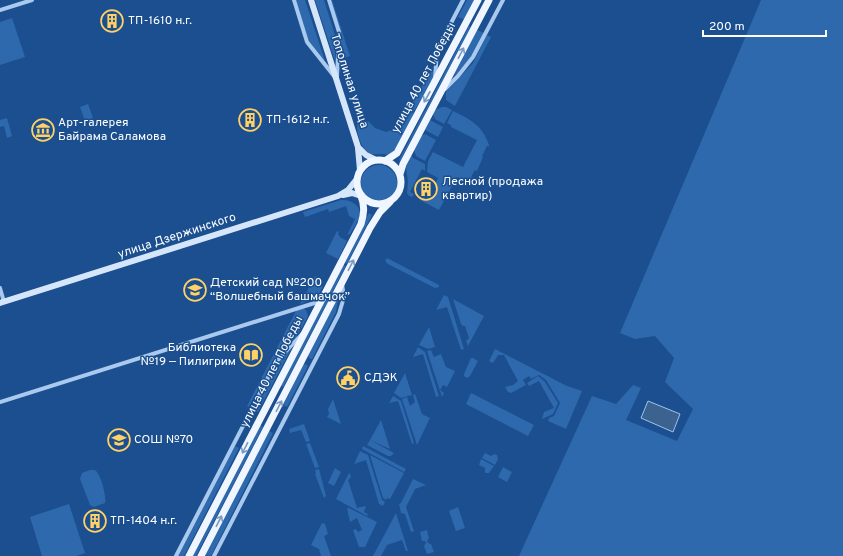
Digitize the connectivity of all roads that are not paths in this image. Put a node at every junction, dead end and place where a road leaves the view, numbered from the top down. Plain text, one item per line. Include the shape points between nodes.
1 (32, 0) edge
2 (294, 0) edge
3 (311, 0) edge
4 (329, 0) edge
5 (463, 0) edge
6 (478, 0) edge
7 (488, 0) edge
8 (503, 0) edge
9 (0, 10) edge
10 (336, 79) junction
11 (435, 84) junction
12 (440, 93) junction
13 (358, 147) junction
14 (376, 160) junction
15 (385, 161) junction
16 (360, 170) junction
17 (400, 174) junction
18 (356, 180) junction
19 (338, 196) junction
20 (361, 196) junction
21 (390, 202) junction
22 (342, 284) junction
23 (0, 288) edge
24 (322, 300) junction
25 (2, 303) edge
26 (309, 326) junction
27 (277, 388) junction
28 (286, 392) junction
29 (0, 402) edge
30 (176, 556) edge
31 (189, 556) edge
32 (203, 556) edge
33 (214, 556) edge

1 - 9 street
2 - 10 street via 307,42
3 - 10 main road, Тополиная улица
4 - 10 street via 339,32
5 - 11 street via 437,50
6 - 11 main road, улица 40 лет Победы
12 -> 7 main road, улица 40 лет Победы
8 - 12 street, улица 40 лет Победы via 473,57
10 - 13 main road, Тополиная улица
11 -> 15 main road, улица 40 лет Победы via 397,152
12 - 17 main road, улица 40 лет Победы
13 - 14 main road, Тополиная улица via 361,152
13 - 16 main road
14 - 15 main road
14 - 16 main road via 368,162
15 - 17 main road via 394,166
16 - 18 main road
17 - 21 main road via 400,190
18 - 19 main road, улица Дзержинского via 348,190
18 - 20 main road
19 - 20 main road via 352,193
19 - 25 main road, улица Дзержинского
20 - 21 main road via 375,205
20 - 24 main road, улица 40 лет Победы via 364,202 361,224
22 -> 21 main road, улица 40 лет Победы via 374,221 384,206
22 - 28 main road, улица 40 лет Победы
22 - 33 street via 344,297 339,314
23 - 25 street
24 - 26 main road, улица 40 лет Победы
24 - 29 street
26 - 27 main road, улица 40 лет Победы
26 - 30 street via 276,362
27 - 28 main road
27 -> 31 main road, улица 40 лет Победы
32 -> 28 main road, улица 40 лет Победы

